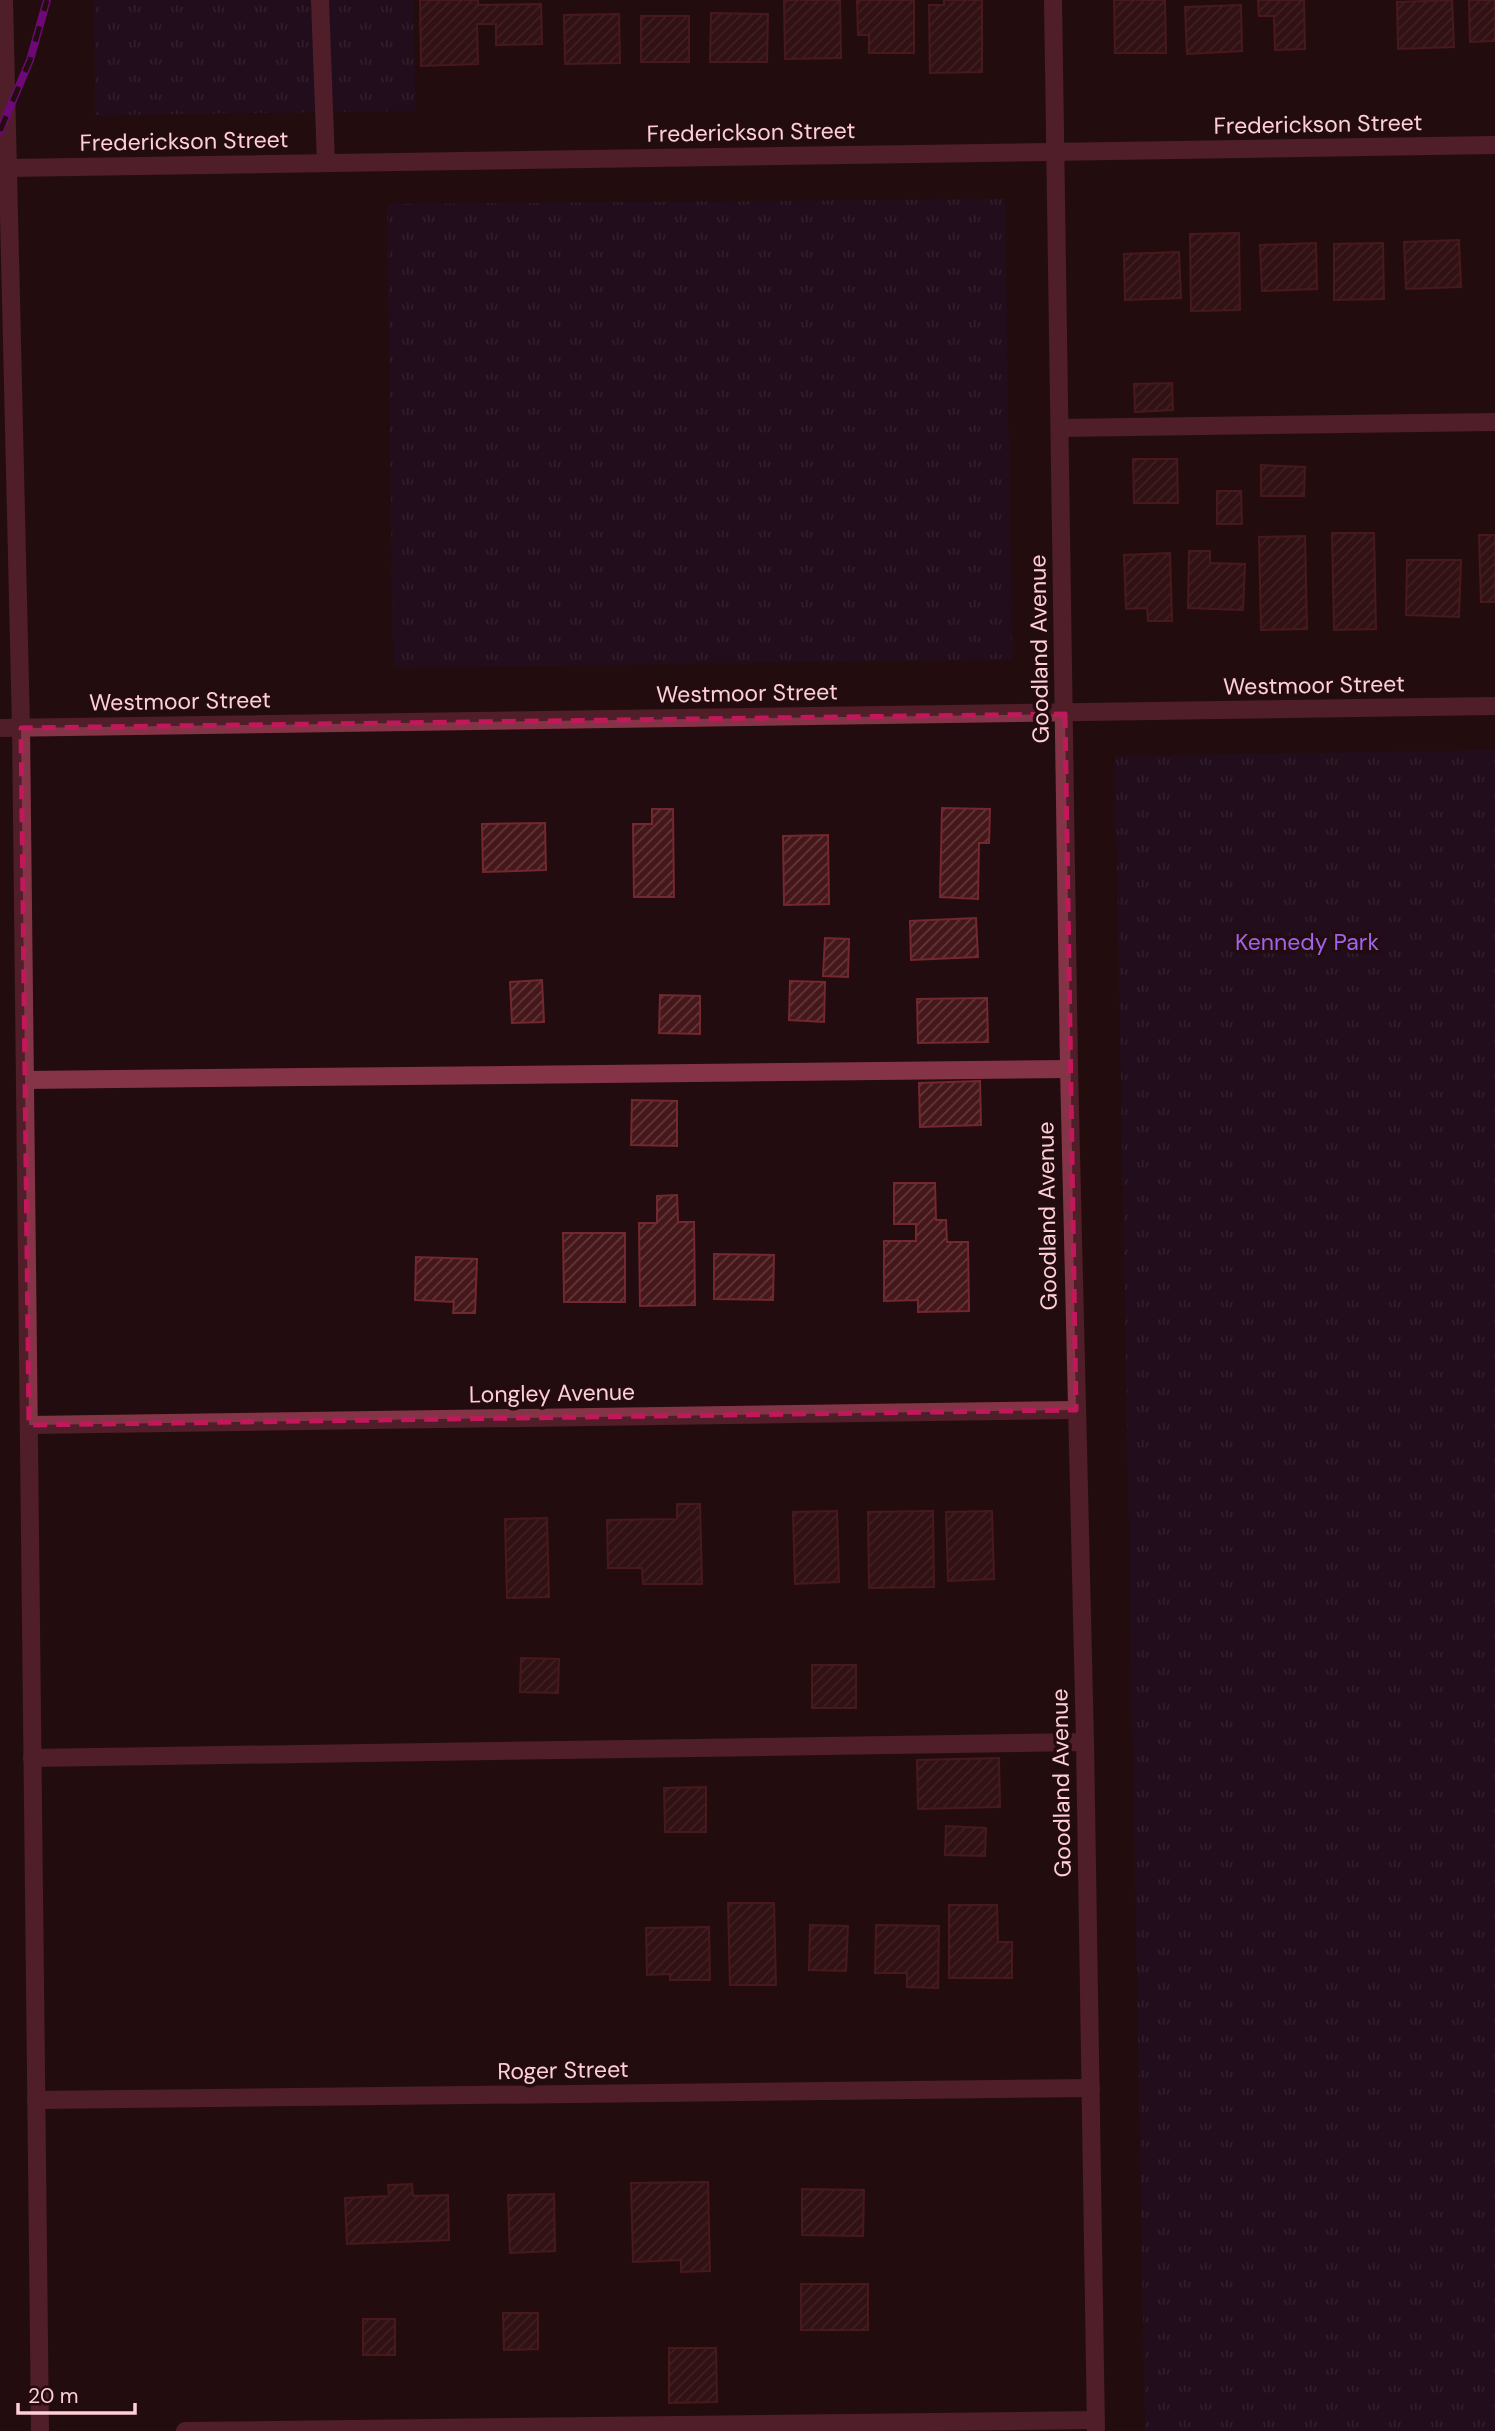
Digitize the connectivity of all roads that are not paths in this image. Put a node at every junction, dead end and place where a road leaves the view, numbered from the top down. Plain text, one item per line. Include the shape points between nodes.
1 (4, 0) edge
2 (320, 0) edge
3 (1053, 0) edge
4 (1495, 145) edge
5 (1054, 152) junction
6 (326, 163) junction
7 (8, 168) junction
8 (1495, 422) edge
9 (1060, 428) junction
10 (1495, 706) edge
11 (1065, 714) junction
12 (0, 728) edge
13 (21, 728) junction
14 (1069, 1069) junction
15 (25, 1080) junction
16 (1076, 1410) junction
17 (29, 1425) junction
18 (1085, 1742) junction
19 (32, 1758) junction
20 (1091, 2088) junction
21 (36, 2100) junction
22 (1095, 2425) edge
23 (40, 2431) edge
24 (185, 2431) edge

1 - 7 street
2 - 6 street
3 - 5 street, Goodland Avenue
4 - 5 street, Frederickson Street
5 - 6 street, Frederickson Street
5 - 9 street, Goodland Avenue
6 - 7 street, Frederickson Street
7 - 13 street
8 - 9 street
9 - 11 street, Goodland Avenue
10 - 11 street, Westmoor Street
11 - 13 street, Westmoor Street
11 - 14 street, Goodland Avenue
12 - 13 street, Westmoor Street
13 - 15 street
14 - 15 street
14 - 16 street, Goodland Avenue
15 - 17 street
16 - 17 street, Longley Avenue
16 - 18 street, Goodland Avenue
17 - 19 street
18 - 19 street
18 - 20 street, Goodland Avenue
19 - 21 street
20 - 21 street, Roger Street
20 - 22 street, Goodland Avenue
21 - 23 street
22 - 24 street

